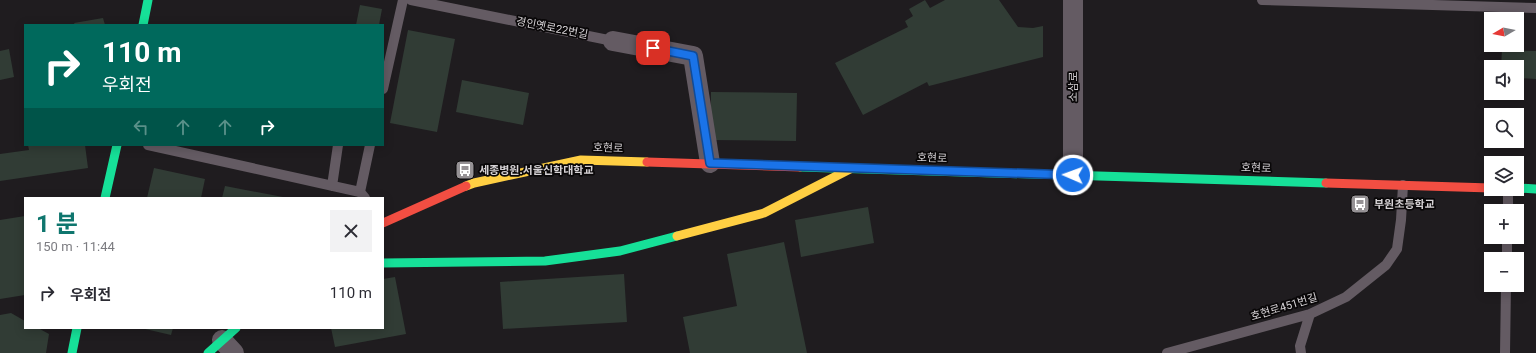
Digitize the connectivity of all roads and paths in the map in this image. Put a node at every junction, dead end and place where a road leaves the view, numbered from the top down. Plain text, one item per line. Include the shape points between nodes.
1 (148, 0) edge
2 (403, 0) edge
3 (411, 0) edge
4 (1073, 0) edge
5 (1262, 0) edge
6 (1408, 2) edge
7 (1536, 8) edge
8 (143, 24) edge
9 (613, 41) joint
10 (384, 85) edge
11 (117, 146) edge
12 (152, 146) edge
13 (338, 146) edge
14 (370, 146) edge
15 (710, 163) junction
16 (852, 168) junction
17 (1073, 175) junction
18 (1403, 185) junction
19 (332, 186) junction
20 (1484, 188) edge
21 (1524, 188) edge
22 (1536, 189) edge
23 (362, 195) edge
24 (105, 197) edge
25 (384, 221) edge
26 (384, 263) edge
27 (1506, 292) edge
28 (1310, 314) junction
29 (77, 329) edge
30 (72, 353) edge
31 (1167, 353) edge
32 (1301, 353) edge
33 (1505, 353) edge

1 - 8 main road
2 - 10 lane
3 - 9 lane, 경인옛로22번길
4 - 17 street, 소삼로
5 - 6 lane
6 - 7 lane
9 - 15 street, 경인옛로22번길 via 693,56
11 - 24 main road
12 - 19 lane
13 - 19 lane
14 - 23 lane
15 - 16 main road, 호현로
15 - 25 main road, 호현로 via 581,160 474,183
16 - 17 main road, 호현로
16 - 26 main road via 764,213 620,251 545,261
17 - 18 main road, 호현로
18 - 20 main road, 호현로
18 - 28 lane, 호현로451번길 via 1397,249 1386,265 1346,297
19 - 23 lane
21 - 22 main road
27 - 33 lane
28 - 31 lane, 호현로451번길
28 - 32 lane via 1300,346
29 - 30 main road

